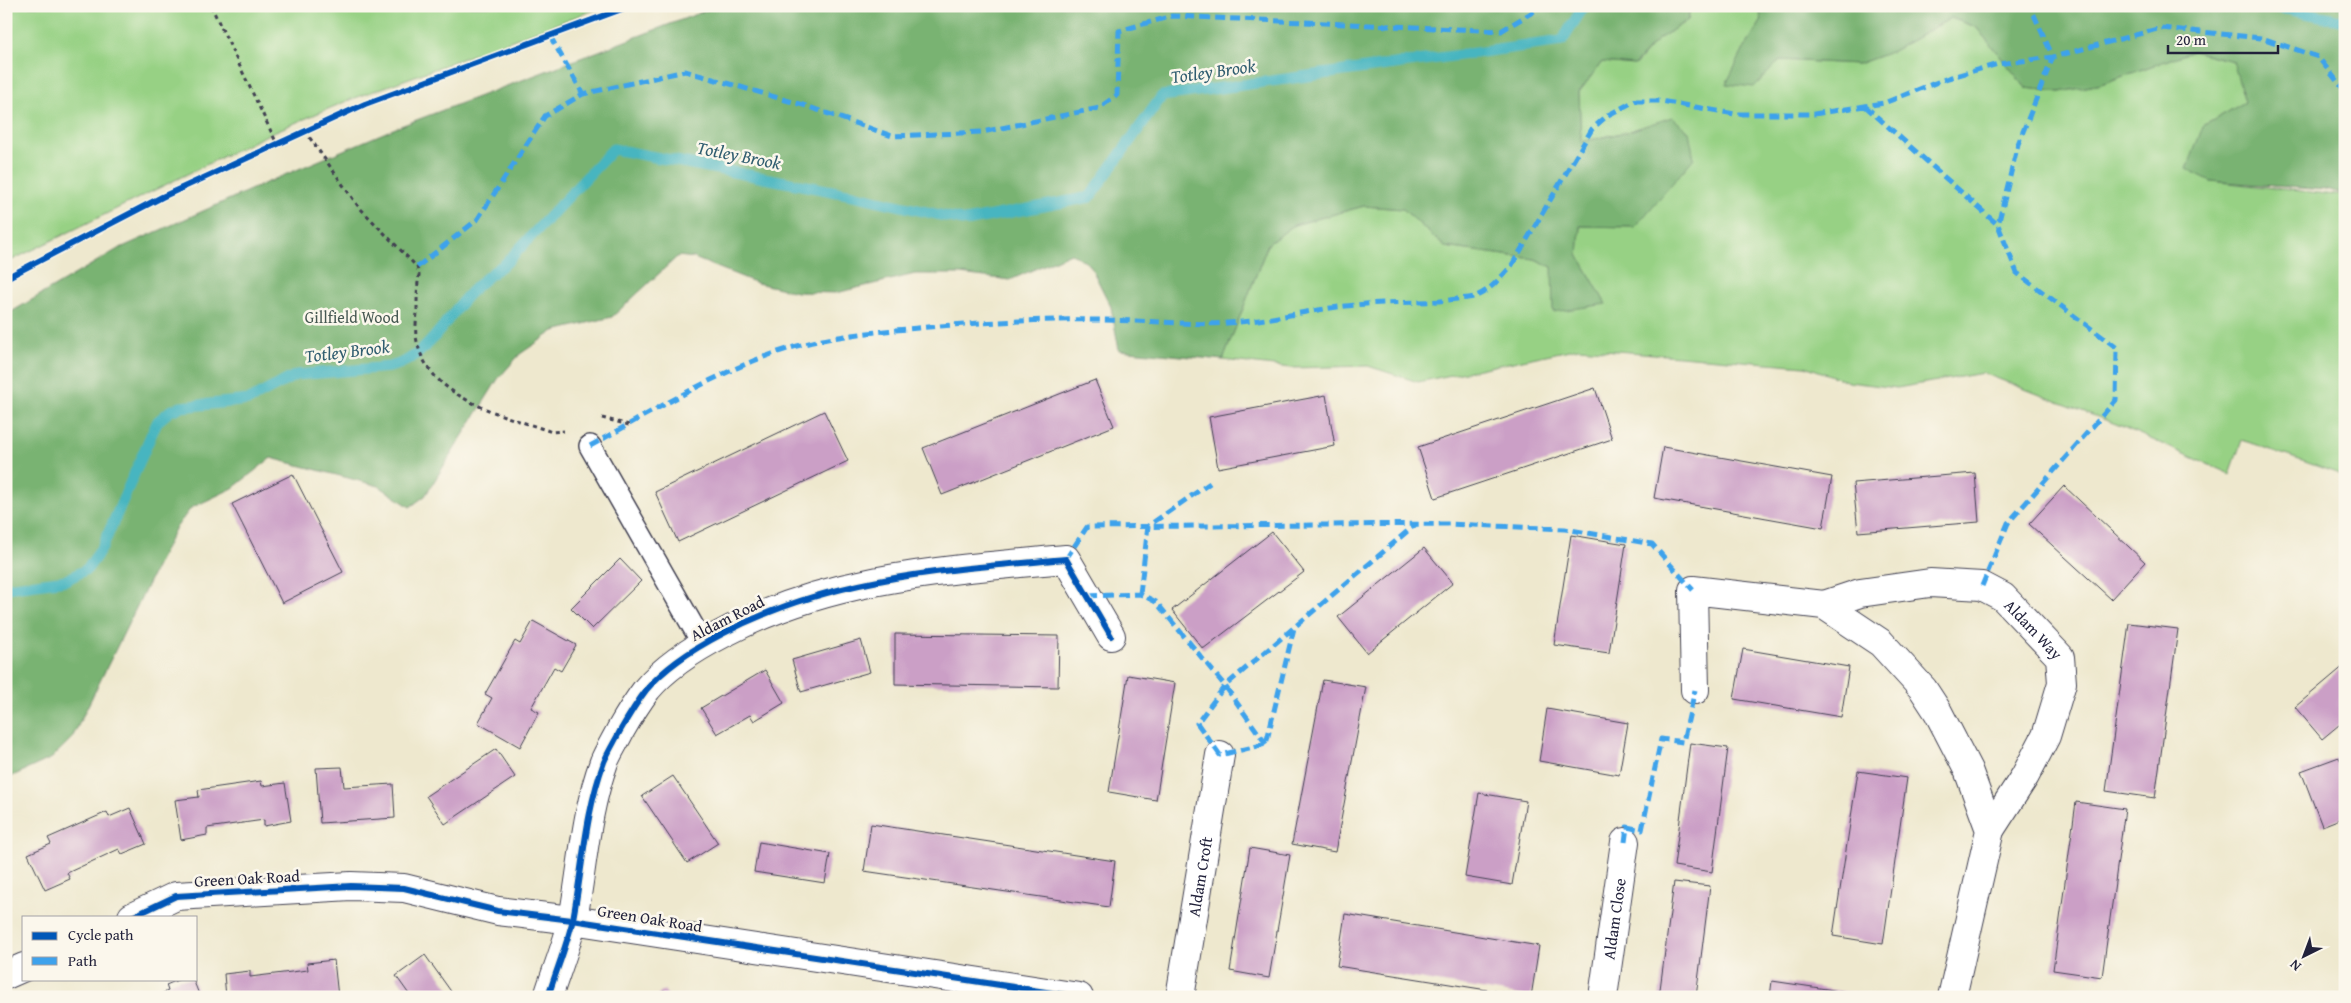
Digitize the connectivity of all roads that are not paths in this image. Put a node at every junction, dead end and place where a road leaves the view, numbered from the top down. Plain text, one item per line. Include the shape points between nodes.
1 (590, 446) dead end
2 (1824, 605) junction
3 (1111, 636) dead end
4 (704, 644) junction
5 (1695, 690) dead end
6 (1220, 755) dead end
7 (1990, 830) junction
8 (1625, 842) dead end
9 (134, 916) edge
10 (572, 920) junction
11 (22, 968) edge
12 (6, 976) edge
13 (548, 997) edge
14 (1079, 997) edge
15 (1180, 997) edge
16 (1603, 997) edge
17 (1952, 997) edge

1 - 4 lane
2 - 5 street, Aldam Way via 1693,590
2 - 7 street, Aldam Way via 1881,643 1923,689 1968,770
2 - 7 street, Aldam Way via 1860,593 1930,583 1982,586 2003,597 2060,657 2062,683 2046,736
3 - 4 street, Aldam Road via 1066,559 922,572 861,583 755,617
4 - 10 street, Aldam Road via 669,667 648,688 630,713 605,760 588,814
6 - 15 street, Aldam Croft
7 - 17 street, Aldam Way
8 - 16 street, Aldam Close
9 - 10 street, Green Oak Road via 176,896 351,886 404,888 498,911
10 - 13 street, Aldam Road
10 - 14 street, Green Oak Road
11 - 12 street

